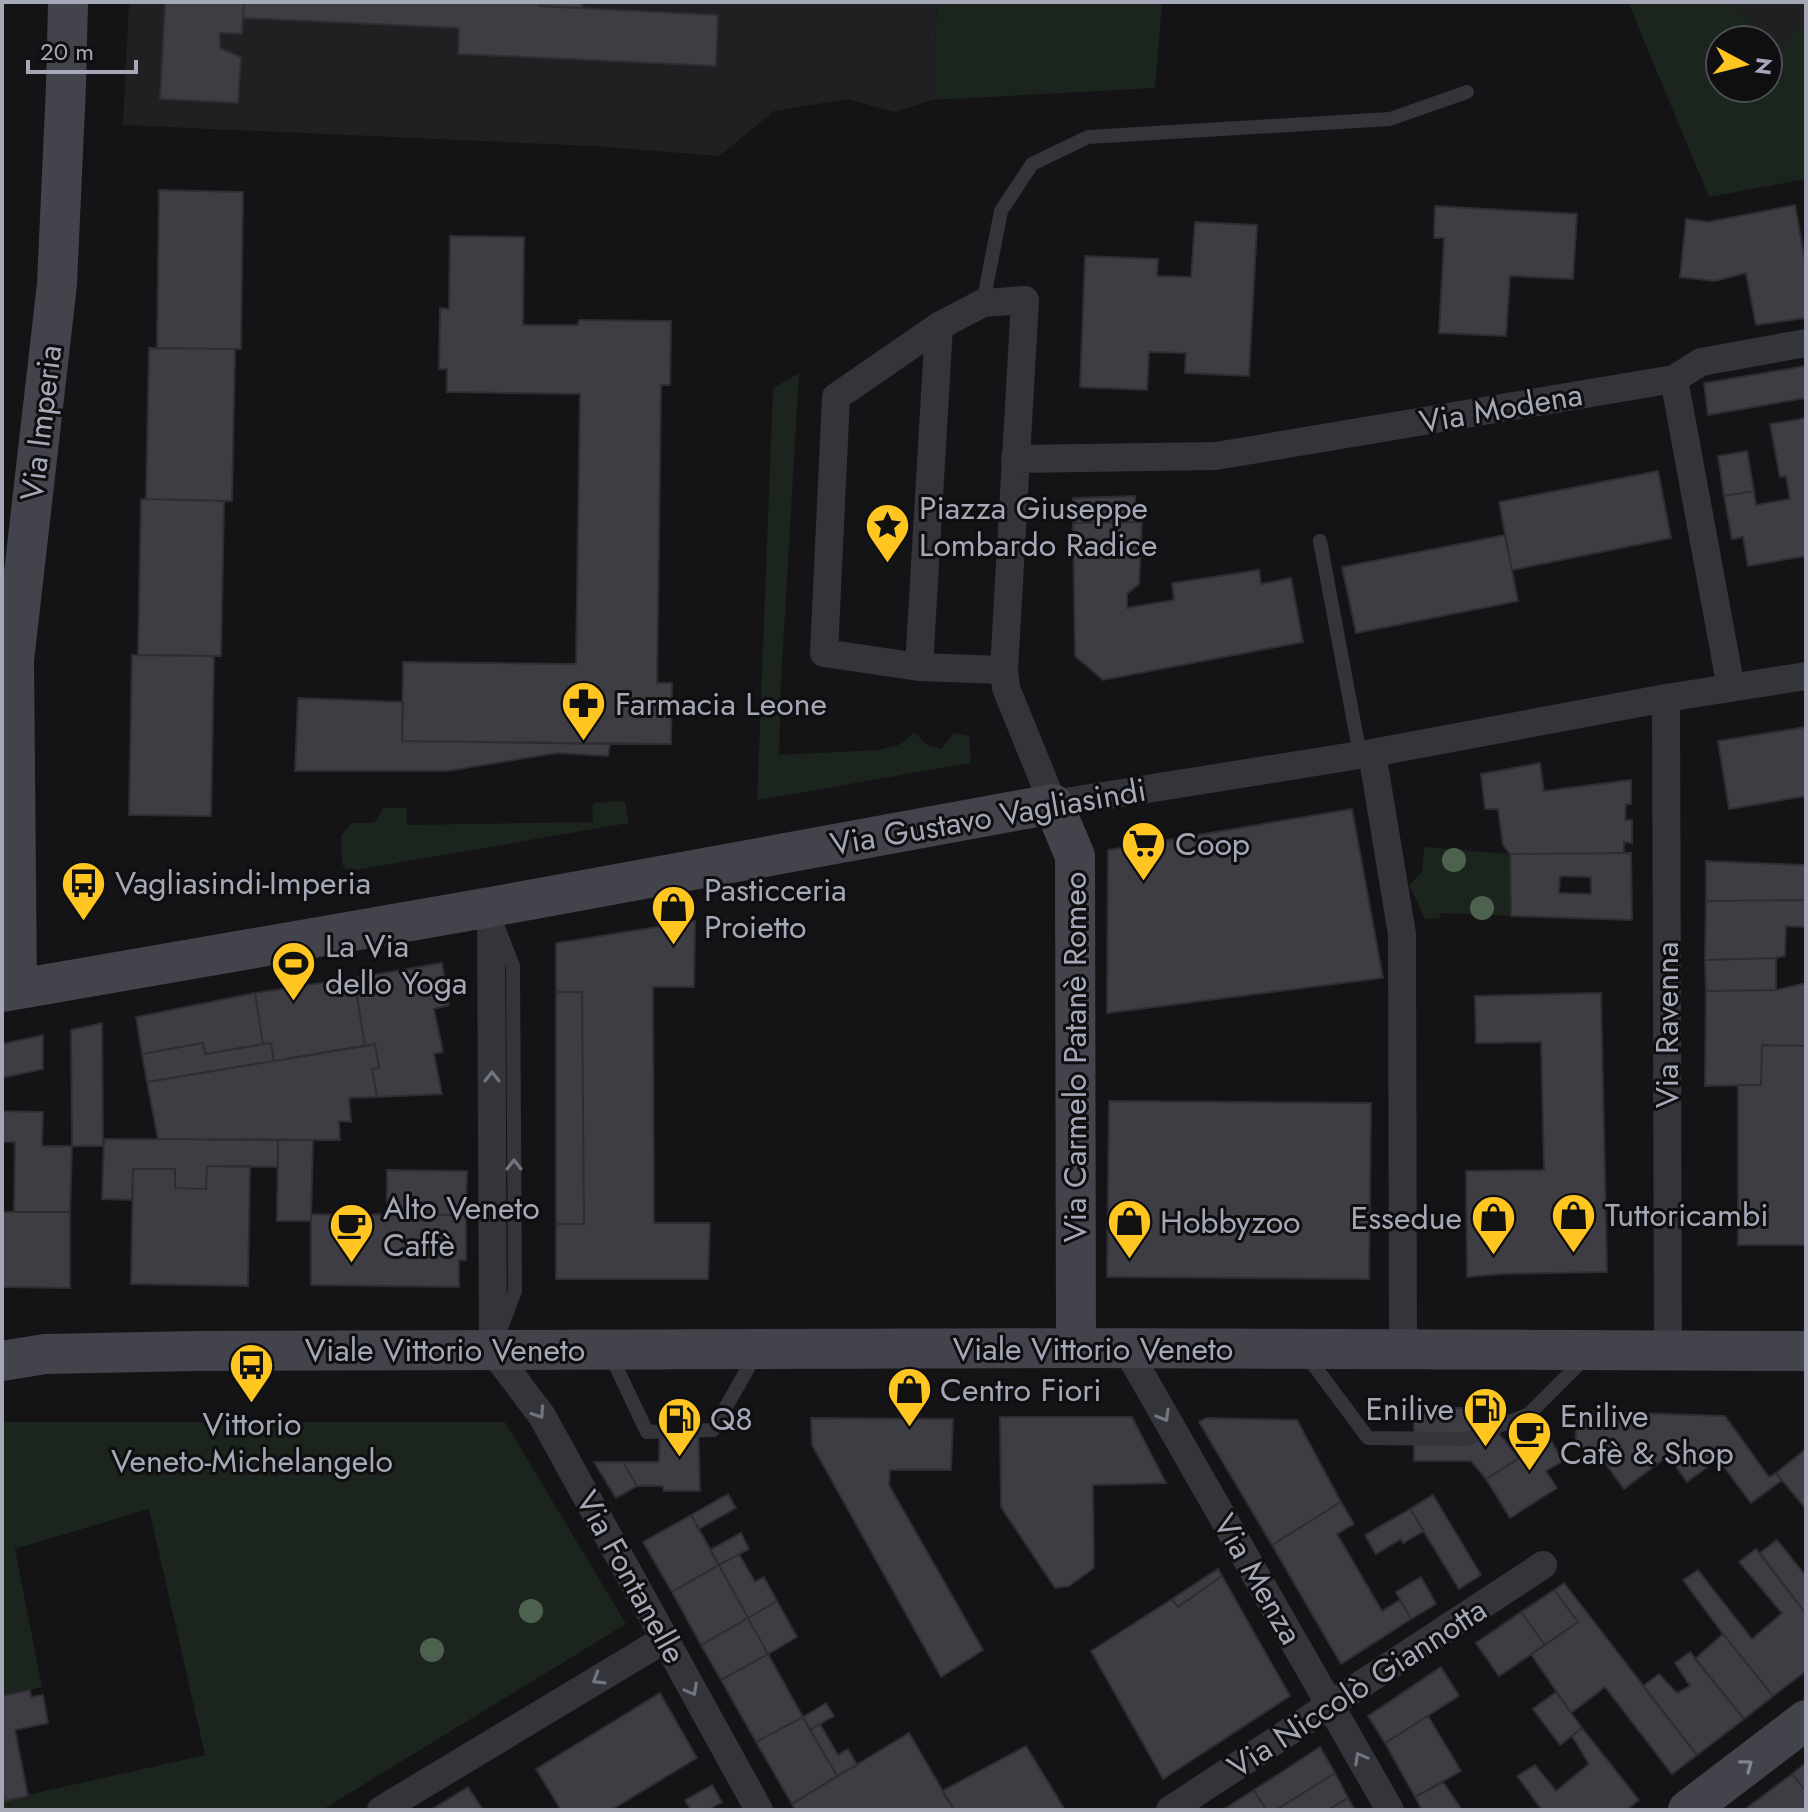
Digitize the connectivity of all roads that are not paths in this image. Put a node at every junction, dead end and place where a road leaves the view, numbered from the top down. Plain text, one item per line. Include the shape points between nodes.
1 (68, 2) edge
2 (1467, 92) dead end
3 (983, 303) junction
4 (939, 326) junction
5 (1806, 343) edge
6 (1674, 379) junction
7 (1015, 459) junction
8 (1320, 541) dead end
9 (8, 660) edge
10 (919, 667) junction
11 (1004, 670) junction
12 (1806, 676) edge
13 (1731, 688) junction
14 (1666, 698) junction
15 (1366, 754) junction
16 (1053, 804) junction
17 (491, 907) junction
18 (10, 990) edge
19 (2, 1348) edge
20 (1076, 1348) junction
21 (1126, 1348) junction
22 (1302, 1349) junction
23 (1403, 1349) junction
24 (608, 1350) junction
25 (758, 1350) junction
26 (1592, 1350) junction
27 (493, 1351) junction
28 (1668, 1351) junction
29 (1806, 1351) edge
30 (45, 1354) junction
31 (2, 1361) edge
32 (1543, 1565) dead end
33 (665, 1639) junction
34 (1331, 1705) junction
35 (1806, 1720) edge
36 (381, 1810) edge
37 (759, 1810) edge
38 (1170, 1810) edge
39 (1390, 1810) edge
40 (1688, 1810) edge

1 - 9 main road, Via Imperia via 57,284
2 - 3 lane via 1390,119 1088,137 1032,164 1001,211
3 - 4 street
3 - 7 street, Via Carmelo Patanè Romeo via 1025,300
4 - 10 street
4 - 10 street via 836,397 824,653
5 - 6 street, Via Modena via 1701,362
6 - 7 street, Via Modena via 1216,456
6 - 13 street
7 - 11 street, Via Carmelo Patanè Romeo
8 - 15 lane
9 - 18 main road, Via Imperia
10 - 11 street
11 - 16 street, Via Carmelo Patanè Romeo via 1006,688
12 - 13 street, Via Gustavo Vagliasindi
13 - 14 street, Via Gustavo Vagliasindi
14 - 15 street, Via Gustavo Vagliasindi
14 - 28 street, Via Ravenna
15 - 16 street, Via Gustavo Vagliasindi
15 - 23 street via 1402,934
16 - 17 main road, Via Gustavo Vagliasindi
16 - 20 main road, Via Carmelo Patanè Romeo via 1075,856
17 - 18 main road, Via Gustavo Vagliasindi
27 -> 17 street
19 - 30 main road
20 - 21 main road, Viale Vittorio Veneto
20 - 25 main road, Viale Vittorio Veneto
21 - 22 main road, Viale Vittorio Veneto
21 -> 34 street, Via Menza
22 - 23 main road, Viale Vittorio Veneto
22 - 26 lane via 1368,1438 1466,1439 1529,1414
23 - 26 main road, Viale Vittorio Veneto
24 - 25 main road, Viale Vittorio Veneto
24 - 25 lane via 647,1432 713,1430
24 - 27 main road, Viale Vittorio Veneto
26 - 28 main road, Viale Vittorio Veneto
27 - 30 main road, Viale Vittorio Veneto
27 -> 33 street, Via Fontanelle via 542,1416
28 - 29 main road, Viale Vittorio Veneto
30 - 31 main road
32 - 34 street, Via Niccolò Giannotta
33 -> 36 street
33 -> 37 street, Via Fontanelle
34 - 38 street, Via Niccolò Giannotta
39 -> 34 street, Via Menza
40 -> 35 main road

